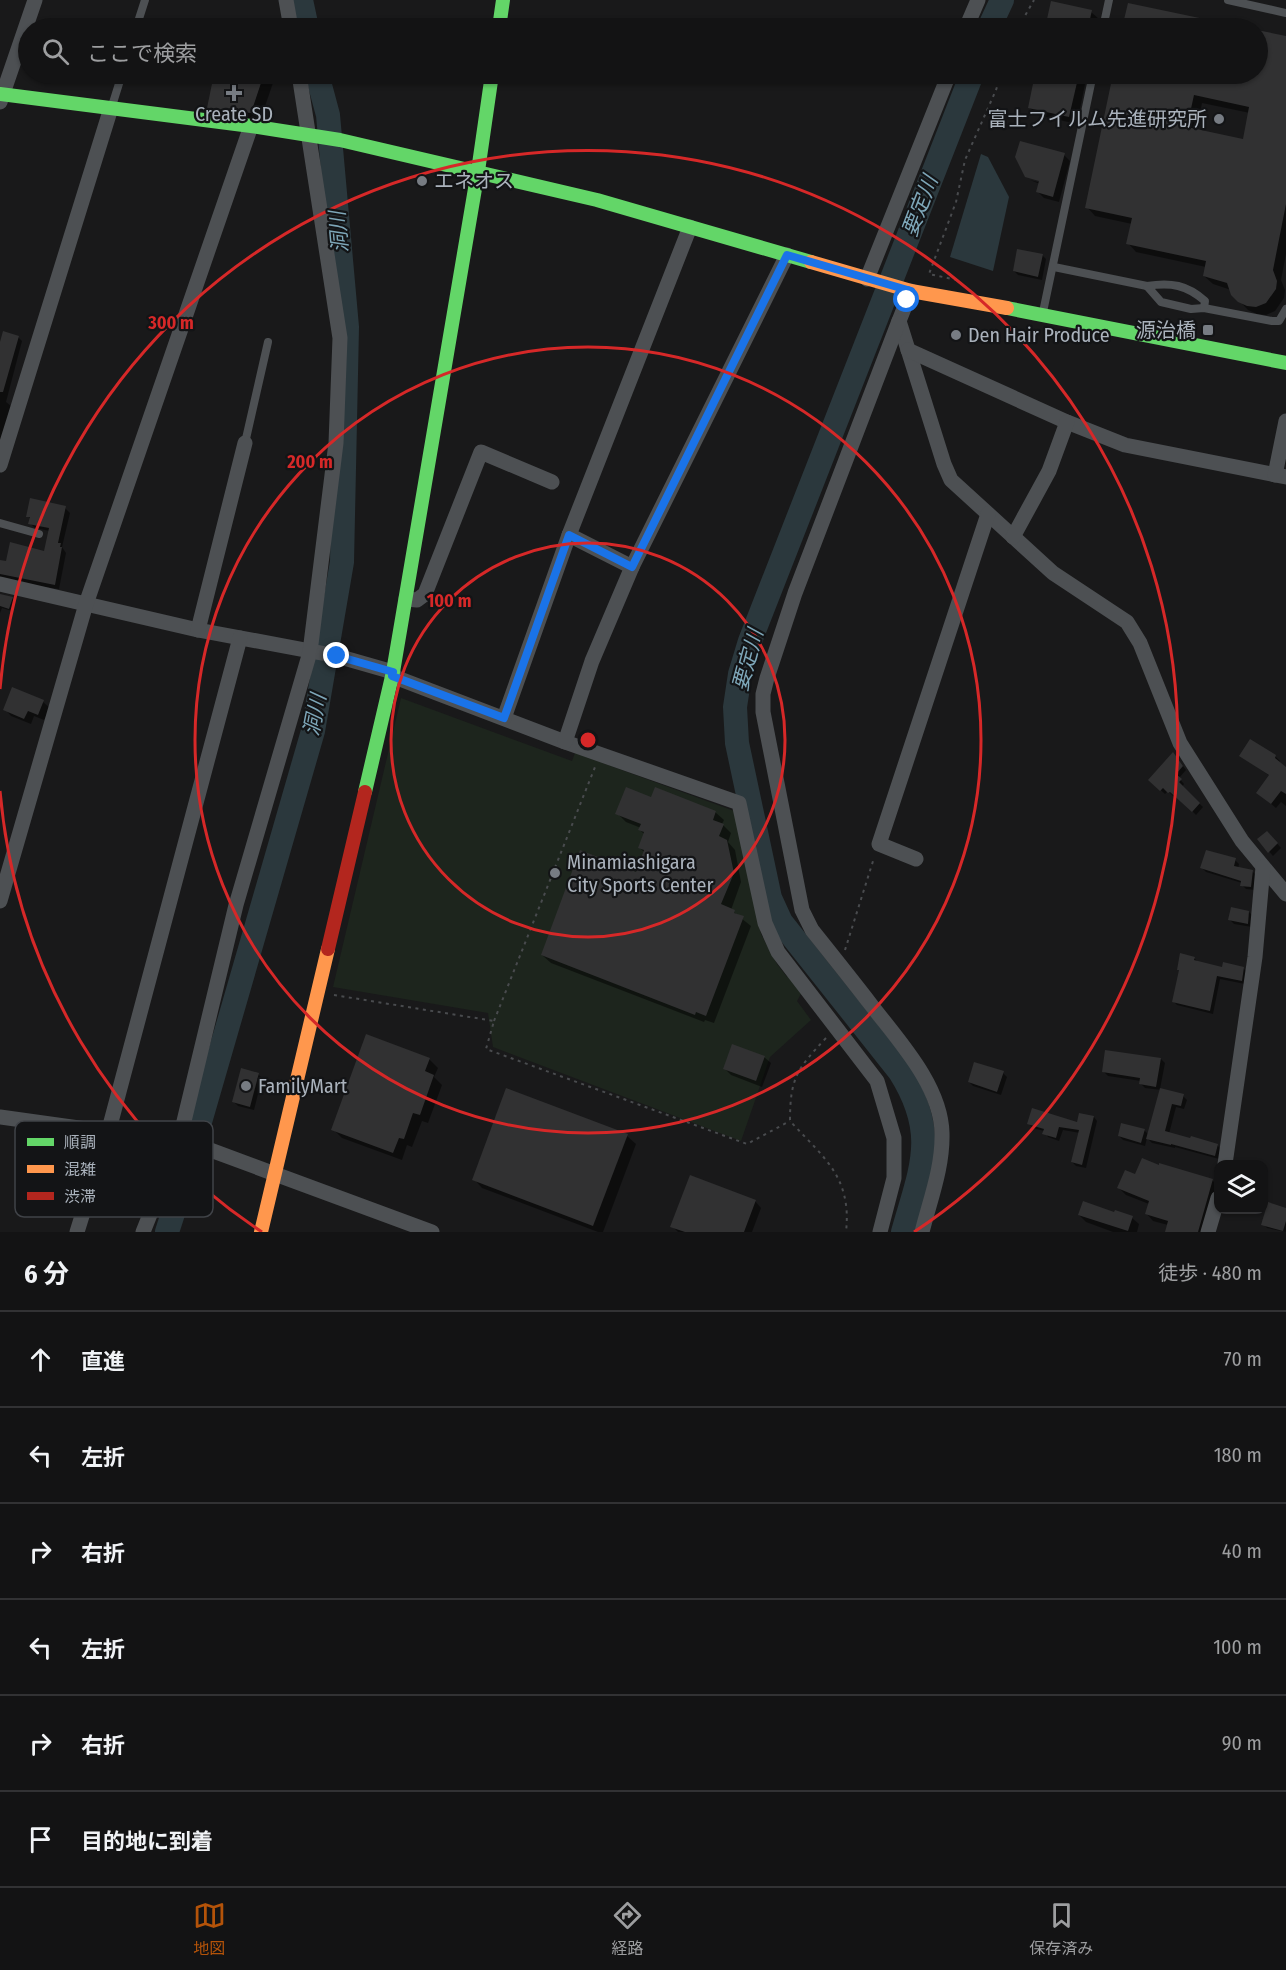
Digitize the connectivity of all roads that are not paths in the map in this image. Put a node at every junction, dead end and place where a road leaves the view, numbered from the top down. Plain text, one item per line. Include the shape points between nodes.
1 (35, 0) edge
2 (145, 0) edge
3 (286, 0) edge
4 (503, 0) edge
5 (978, 0) edge
6 (1109, 0) edge
7 (1228, 0) edge
8 (1286, 13) edge
9 (29, 18) edge
10 (139, 18) edge
11 (289, 18) edge
12 (500, 18) edge
13 (970, 18) edge
14 (1105, 18) edge
15 (18, 48) edge
16 (119, 84) edge
17 (301, 84) edge
18 (491, 84) edge
19 (945, 84) edge
20 (1092, 84) edge
21 (1, 97) edge
22 (111, 108) junction
23 (251, 126) junction
24 (309, 134) junction
25 (478, 171) junction
26 (690, 227) junction
27 (787, 255) junction
28 (1054, 267) junction
29 (867, 279) junction
30 (1147, 286) junction
31 (911, 291) junction
32 (1204, 308) junction
33 (1286, 309) edge
34 (1043, 314) junction
35 (898, 321) junction
36 (268, 342) dead end
37 (908, 350) junction
38 (1286, 363) edge
39 (1286, 421) edge
40 (1067, 422) junction
41 (6, 428) edge
42 (245, 443) joint
43 (0, 465) edge
44 (1280, 476) edge
45 (552, 482) dead end
46 (988, 514) junction
47 (0, 523) edge
48 (39, 534) dead end
49 (569, 535) junction
50 (1013, 537) junction
51 (632, 567) junction
52 (0, 584) edge
53 (406, 599) junction
54 (86, 604) junction
55 (198, 630) junction
56 (240, 638) junction
57 (313, 652) junction
58 (392, 674) junction
59 (504, 718) junction
60 (565, 742) junction
61 (916, 859) dead end
62 (1263, 867) junction
63 (1286, 894) edge
64 (0, 901) edge
65 (0, 1117) edge
66 (27, 1121) edge
67 (111, 1121) edge
68 (185, 1121) edge
69 (213, 1151) edge
70 (1226, 1160) edge
71 (276, 1174) junction
72 (1214, 1212) edge
73 (82, 1217) edge
74 (149, 1217) edge
75 (77, 1232) edge
76 (143, 1232) edge
77 (261, 1232) edge
78 (432, 1232) edge
79 (880, 1232) edge
80 (922, 1232) edge
81 (1208, 1232) edge

1 - 9 street
2 - 10 lane
3 - 11 street
4 - 12 street
5 - 13 street
6 - 14 lane
7 - 8 lane
15 - 21 street
16 - 22 lane
17 - 24 street
18 - 25 street
19 - 29 street
20 - 28 lane
21 - 22 street
22 - 23 street
22 - 41 street
23 - 24 street
23 - 54 street
24 - 25 street
24 - 57 street via 340,338 336,443
25 - 26 street
25 - 53 street
26 - 27 street
26 - 49 street
27 - 29 street
27 - 51 street
28 - 30 lane
28 - 34 lane
29 - 31 street
30 - 32 lane via 1161,303
30 - 32 lane via 1164,283 1193,290 1205,302
31 - 34 street
31 - 35 street
32 - 33 lane via 1272,321 1279,321
34 - 38 street
35 - 37 street
35 - 80 street via 795,593 763,694 763,712 802,910 812,930 909,1055 936,1103 942,1131 941,1157
36 - 42 lane
37 - 40 street
37 - 46 street via 951,480
39 - 44 street
40 - 44 street via 1125,445
40 - 50 street via 1049,471
41 - 43 street
42 - 55 street
45 - 53 street via 481,452 425,594 417,600
46 - 50 street
46 - 61 street via 879,844
47 - 48 lane
49 - 51 street
49 - 59 street
50 - 62 street via 1053,573 1127,622 1140,643 1180,743
51 - 60 street via 592,661
52 - 54 street
53 - 58 street
54 - 55 street
54 - 64 street
55 - 56 street
56 - 57 street
56 - 67 street
57 - 58 street
57 - 68 street via 236,905
58 - 59 street
58 - 71 street
59 - 60 street
60 - 79 street via 739,803 770,938 877,1081 894,1137 894,1178
62 - 63 street
62 - 70 street via 1255,957
65 - 66 street
69 - 71 street
71 - 77 street
71 - 78 street
72 - 81 street
73 - 75 street
74 - 76 street

